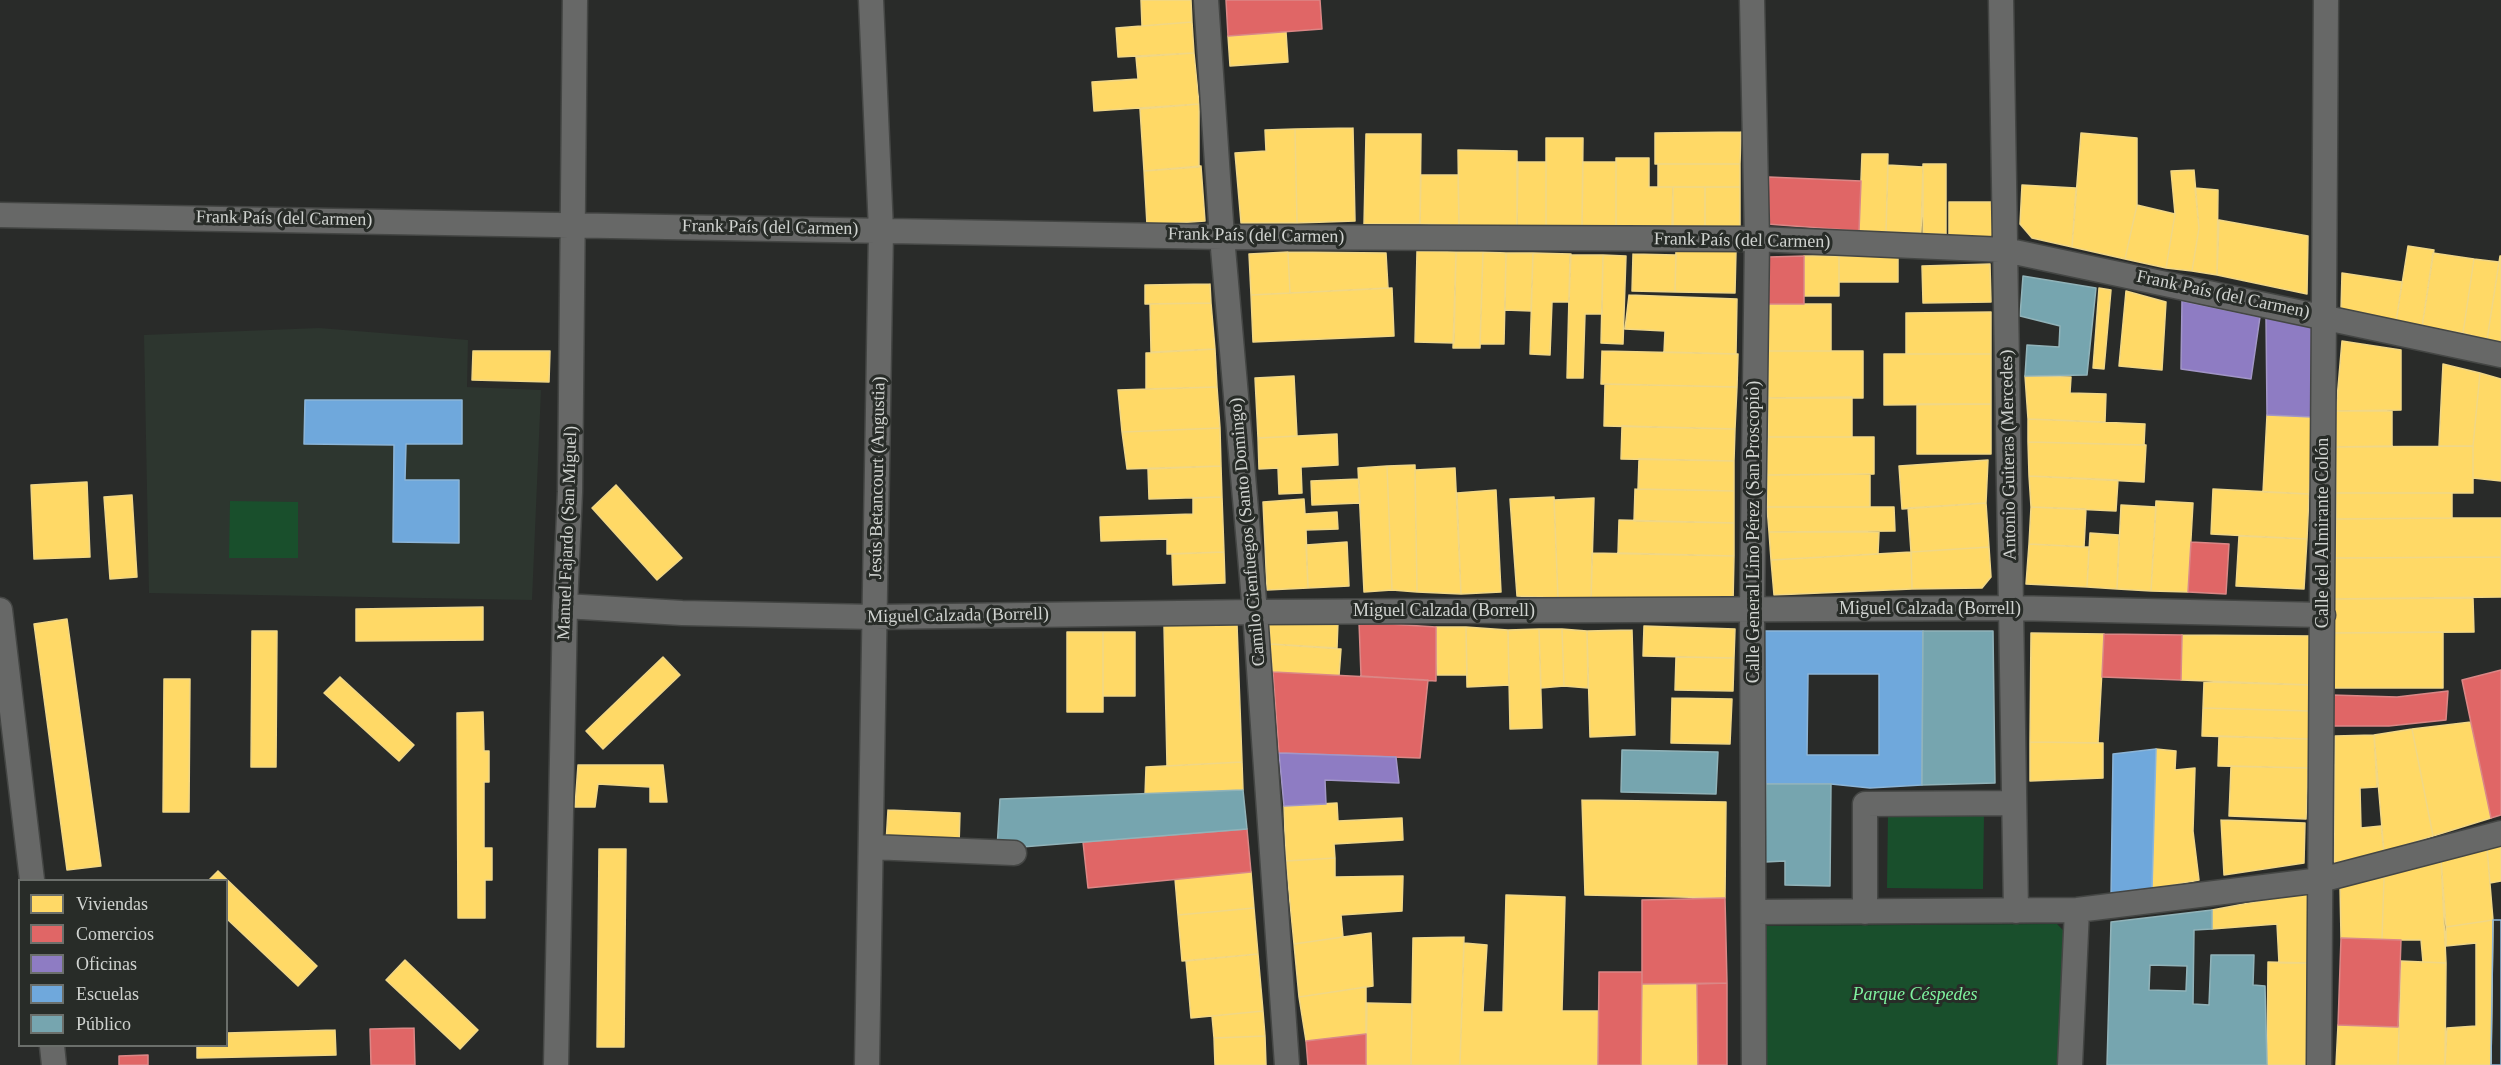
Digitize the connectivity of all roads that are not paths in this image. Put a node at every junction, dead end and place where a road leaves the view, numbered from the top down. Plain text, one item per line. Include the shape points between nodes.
1 (575, 0) edge
2 (871, 0) edge
3 (1206, 0) edge
4 (1752, 0) edge
5 (2001, 0) edge
6 (2326, 0) edge
7 (0, 215) edge
8 (573, 224) junction
9 (882, 230) junction
10 (1222, 237) junction
11 (1757, 239) junction
12 (2005, 250) junction
13 (2325, 316) junction
14 (2501, 355) edge
15 (566, 606) junction
16 (2011, 608) junction
17 (0, 610) edge
18 (1752, 610) junction
19 (1255, 612) junction
20 (2323, 615) junction
21 (876, 617) junction
22 (2014, 803) junction
23 (2501, 833) edge
24 (871, 847) junction
25 (1014, 853) dead end
26 (32, 879) edge
27 (2321, 880) junction
28 (2077, 910) junction
29 (2016, 911) junction
30 (1754, 912) junction
31 (1865, 912) junction
32 (52, 1047) edge
33 (54, 1065) edge
34 (556, 1065) edge
35 (867, 1065) edge
36 (1287, 1065) edge
37 (1754, 1065) edge
38 (2070, 1065) edge
39 (2319, 1065) edge

1 - 8 street, Manuel Fajardo (San Miguel)
2 - 9 street, Jesús Betancourt (Angustia)
3 - 10 street, Camilo Cienfuegos (Santo Domingo)
4 - 11 street, Calle General Lino Pérez (San Proscopio)
5 - 12 street, Antonio Guiteras (Mercedes)
6 - 13 street, Calle del Almirante Colón
7 - 8 street, Frank País (del Carmen)
8 - 9 street, Frank País (del Carmen)
8 - 15 street, Manuel Fajardo (San Miguel)
9 - 10 street, Frank País (del Carmen)
9 - 21 street, Jesús Betancourt (Angustia)
10 - 11 street, Frank País (del Carmen)
10 - 19 street, Camilo Cienfuegos (Santo Domingo)
11 - 12 street, Frank País (del Carmen)
11 - 18 street, Calle General Lino Pérez (San Proscopio)
12 - 13 street, Frank País (del Carmen)
12 - 16 street, Antonio Guiteras (Mercedes)
13 - 14 street, Frank País (del Carmen)
13 - 20 street, Calle del Almirante Colón
15 - 21 street, Miguel Calzada (Borrell)
15 - 34 street, Manuel Fajardo (San Miguel)
16 - 18 street, Miguel Calzada (Borrell)
16 - 20 street, Miguel Calzada (Borrell)
16 - 22 street, Antonio Guiteras (Mercedes)
17 - 26 street
18 - 19 street, Miguel Calzada (Borrell)
18 - 30 street, Calle General Lino Pérez (San Proscopio)
19 - 21 street, Miguel Calzada (Borrell)
19 - 36 street, Camilo Cienfuegos (Santo Domingo)
20 - 27 street, Calle del Almirante Colón
21 - 24 street, Jesús Betancourt (Angustia)
22 - 29 street, Antonio Guiteras (Mercedes)
22 - 31 street via 1865,804
23 - 27 street
24 - 25 street
24 - 35 street, Jesús Betancourt (Angustia)
27 - 28 street
27 - 39 street, Calle del Almirante Colón
28 - 29 street
28 - 38 street
29 - 31 street
30 - 31 street
30 - 37 street, Calle General Lino Pérez (San Proscopio)
32 - 33 street

